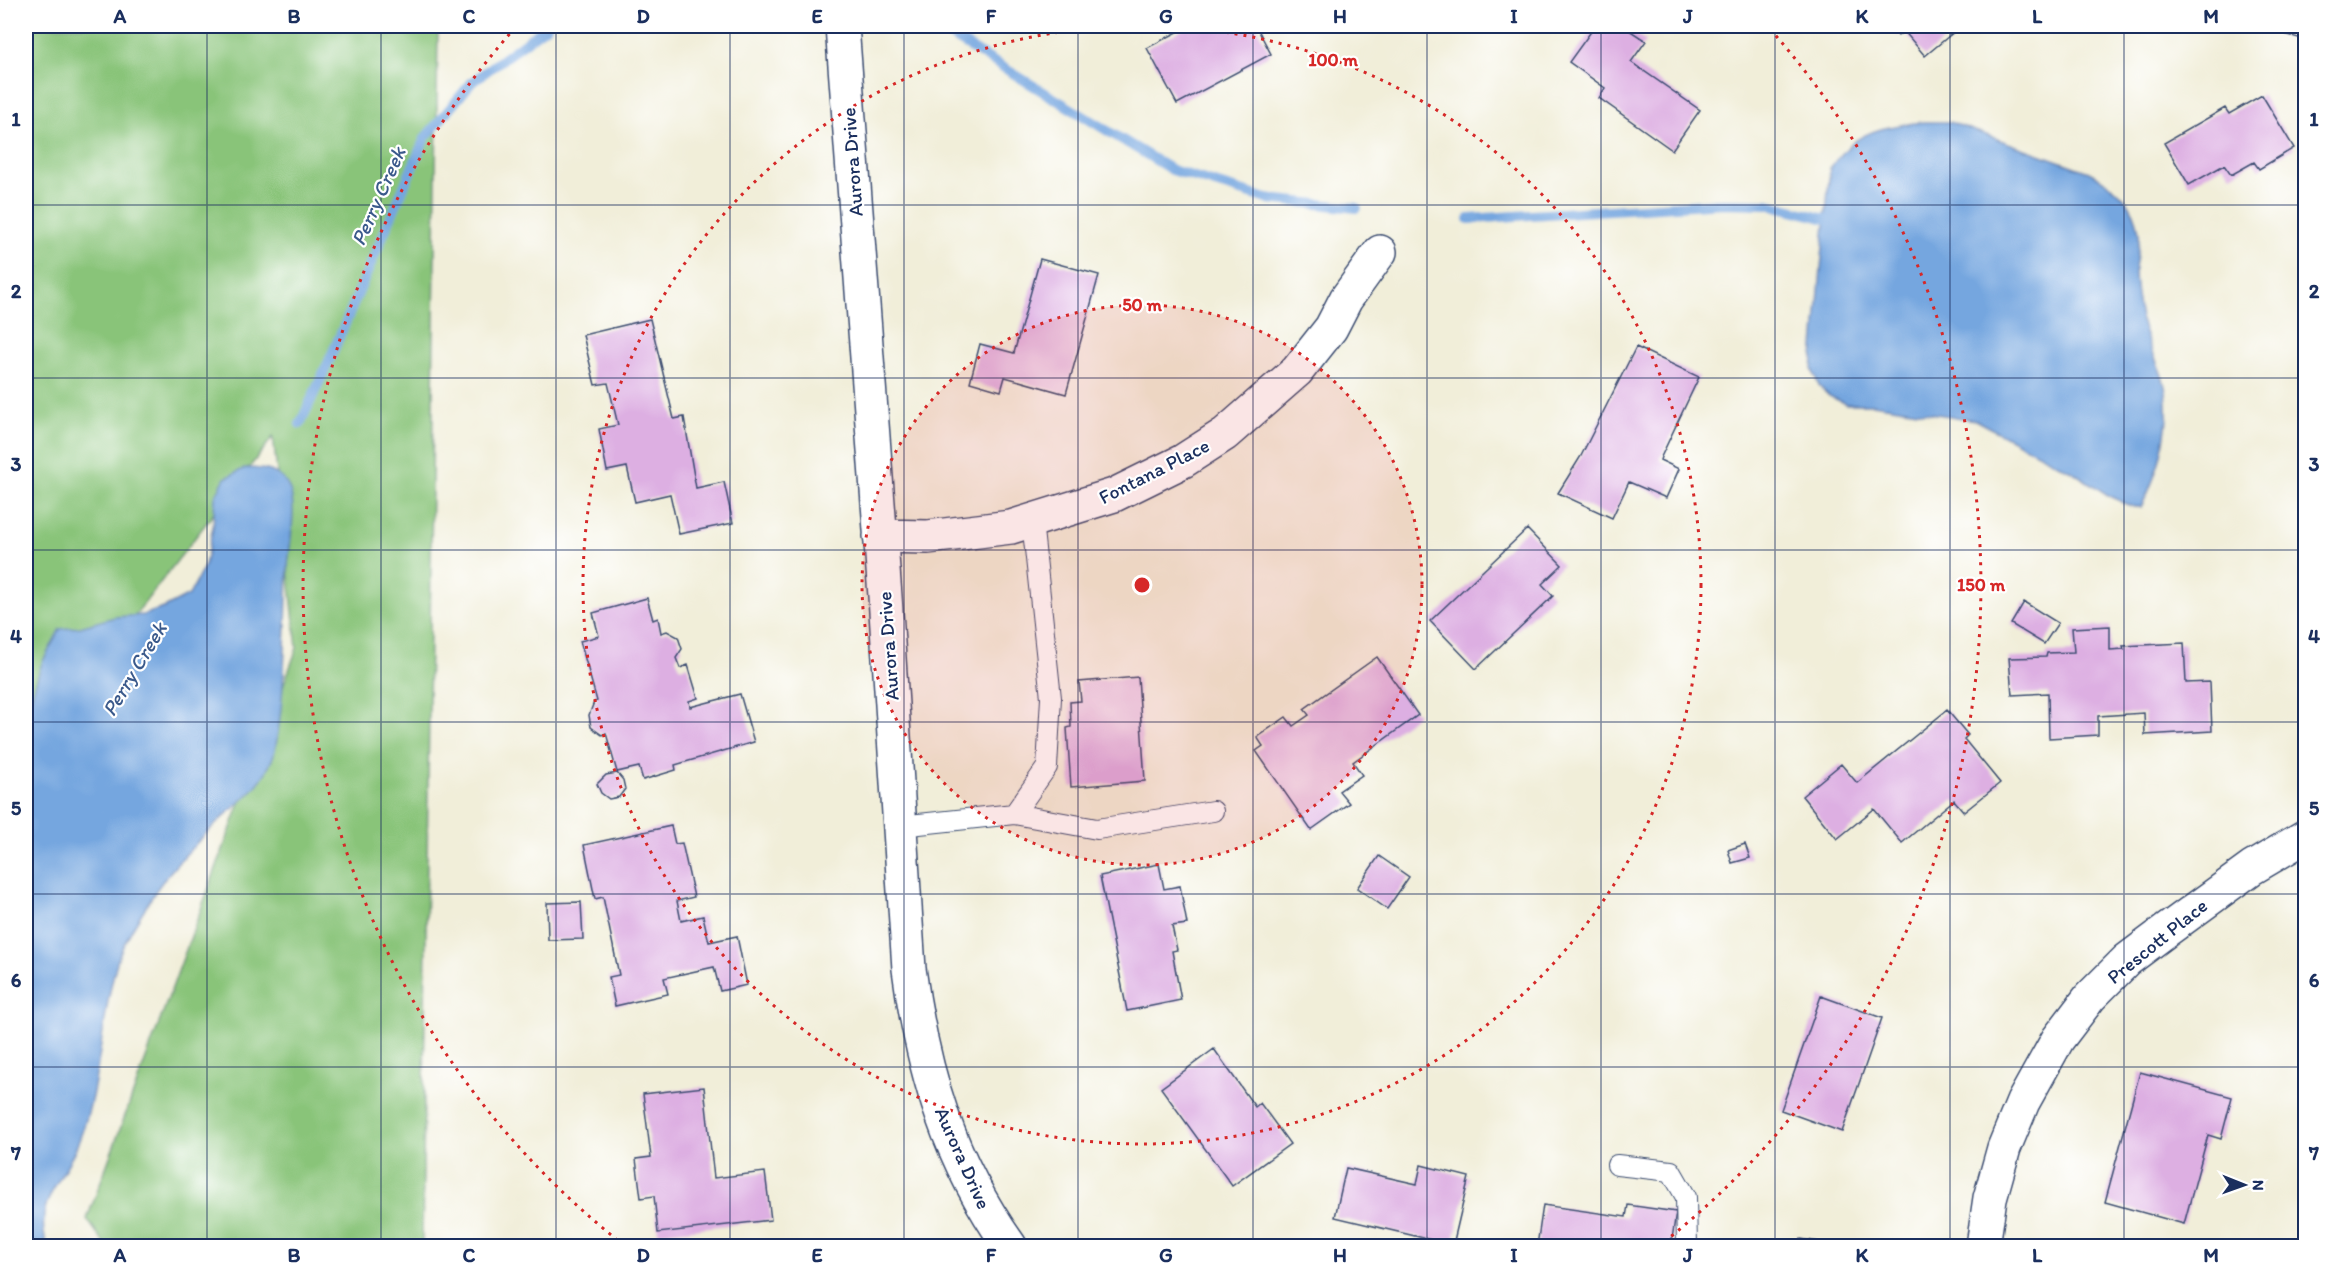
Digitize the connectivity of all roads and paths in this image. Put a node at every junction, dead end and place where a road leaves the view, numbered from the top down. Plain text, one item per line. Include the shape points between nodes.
1 (842, 26) edge
2 (1380, 252) dead end
3 (1032, 521) junction
4 (880, 536) junction
5 (1213, 812) dead end
6 (1014, 813) junction
7 (900, 826) junction
8 (2306, 836) edge
9 (1617, 1165) dead end
10 (1010, 1246) edge
11 (1687, 1246) edge
12 (1983, 1246) edge

1 - 4 street, Aurora Drive
2 - 3 street, Fontana Place via 1346,299 1331,328 1297,371 1225,434 1183,461 1114,495
3 - 4 street, Fontana Place via 928,537
3 - 6 lane via 1051,698 1047,767
4 - 7 street, Aurora Drive
5 - 6 lane via 1097,829
6 - 7 lane
7 - 10 street, Aurora Drive via 909,969 927,1068 945,1127 991,1218
8 - 12 street, Prescott Place via 2252,868 2159,936 2127,960 2090,997 2058,1039 2023,1102 2004,1148 1990,1198
9 - 11 lane via 1671,1171 1686,1197

